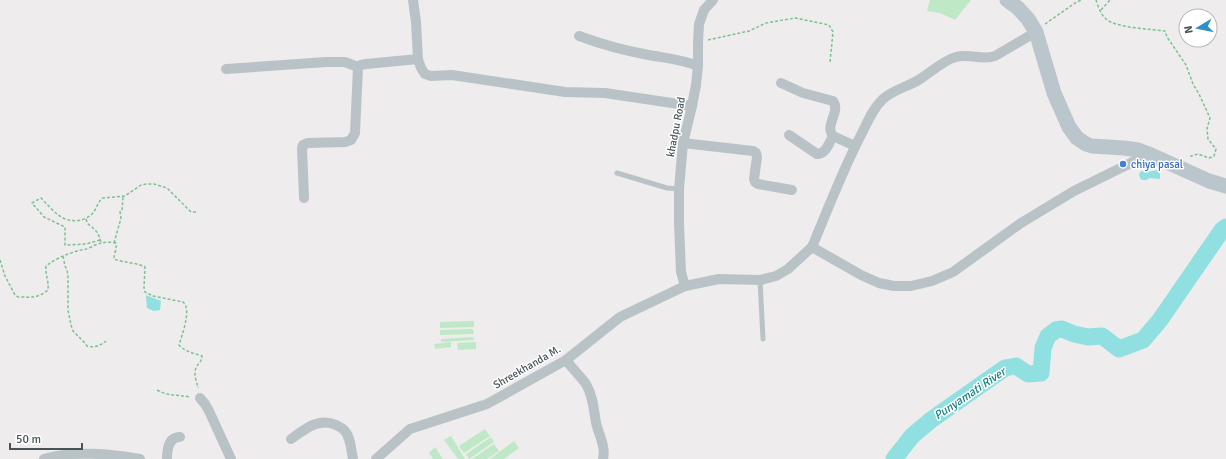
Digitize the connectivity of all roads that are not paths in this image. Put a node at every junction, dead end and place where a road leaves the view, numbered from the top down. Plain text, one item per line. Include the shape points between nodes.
1 (413, 0) edge
2 (713, 0) edge
3 (1007, 0) edge
4 (1036, 32) junction
5 (579, 36) dead end
6 (418, 59) junction
7 (698, 66) junction
8 (358, 67) junction
9 (226, 69) dead end
10 (782, 83) dead end
11 (692, 106) junction
12 (789, 135) dead end
13 (833, 136) junction
14 (682, 143) junction
15 (855, 146) junction
16 (1149, 154) junction
17 (617, 173) dead end
18 (1226, 186) edge
19 (679, 189) junction
20 (792, 190) dead end
21 (304, 198) dead end
22 (812, 247) junction
23 (760, 280) junction
24 (685, 286) junction
25 (763, 339) dead end
26 (566, 360) junction
27 (200, 398) road end
28 (180, 437) dead end
29 (291, 439) dead end
30 (44, 459) edge
31 (140, 459) edge
32 (167, 459) edge
33 (231, 459) edge
34 (353, 459) edge
35 (376, 459) edge
36 (603, 459) edge

1 - 6 street
2 - 7 street, khadpu Road via 704,10 699,24
3 - 4 street via 1028,19
4 - 15 street via 990,58 957,56 918,81 892,92 875,108
4 - 16 street via 1054,93 1069,127 1077,138 1092,146 1124,148
5 - 7 street via 610,47
6 - 8 street
6 - 11 street via 425,74 431,76 452,75 566,92 605,93
7 - 11 street, khadpu Road
8 - 9 street via 344,62 326,62
8 - 21 street via 355,133 351,140 345,142 303,145
10 - 13 street via 803,93 833,101 836,108 830,128
11 - 14 street, khadpu Road
12 - 13 street via 817,154 824,152
13 - 15 street
14 - 19 street, khadpu Road
14 - 20 street via 753,151 757,157 755,182
15 - 22 street
16 - 18 street
16 - 22 street via 1074,191 1021,223 953,272 932,281 911,286 879,283
17 - 19 lane via 667,188
19 - 24 street, khadpu Road via 678,224 681,272
22 - 23 street, Shreekhanda M. via 788,269 776,276
23 - 24 street, Shreekhanda M. via 719,279
23 - 25 lane
24 - 26 street, Shreekhanda M. via 620,317
26 - 35 street, Shreekhanda M. via 487,404 410,429
26 - 36 street via 591,394 603,446
27 - 33 street
28 - 32 street via 172,440
29 - 34 street via 319,422 329,422 344,430
30 - 31 street via 66,454

